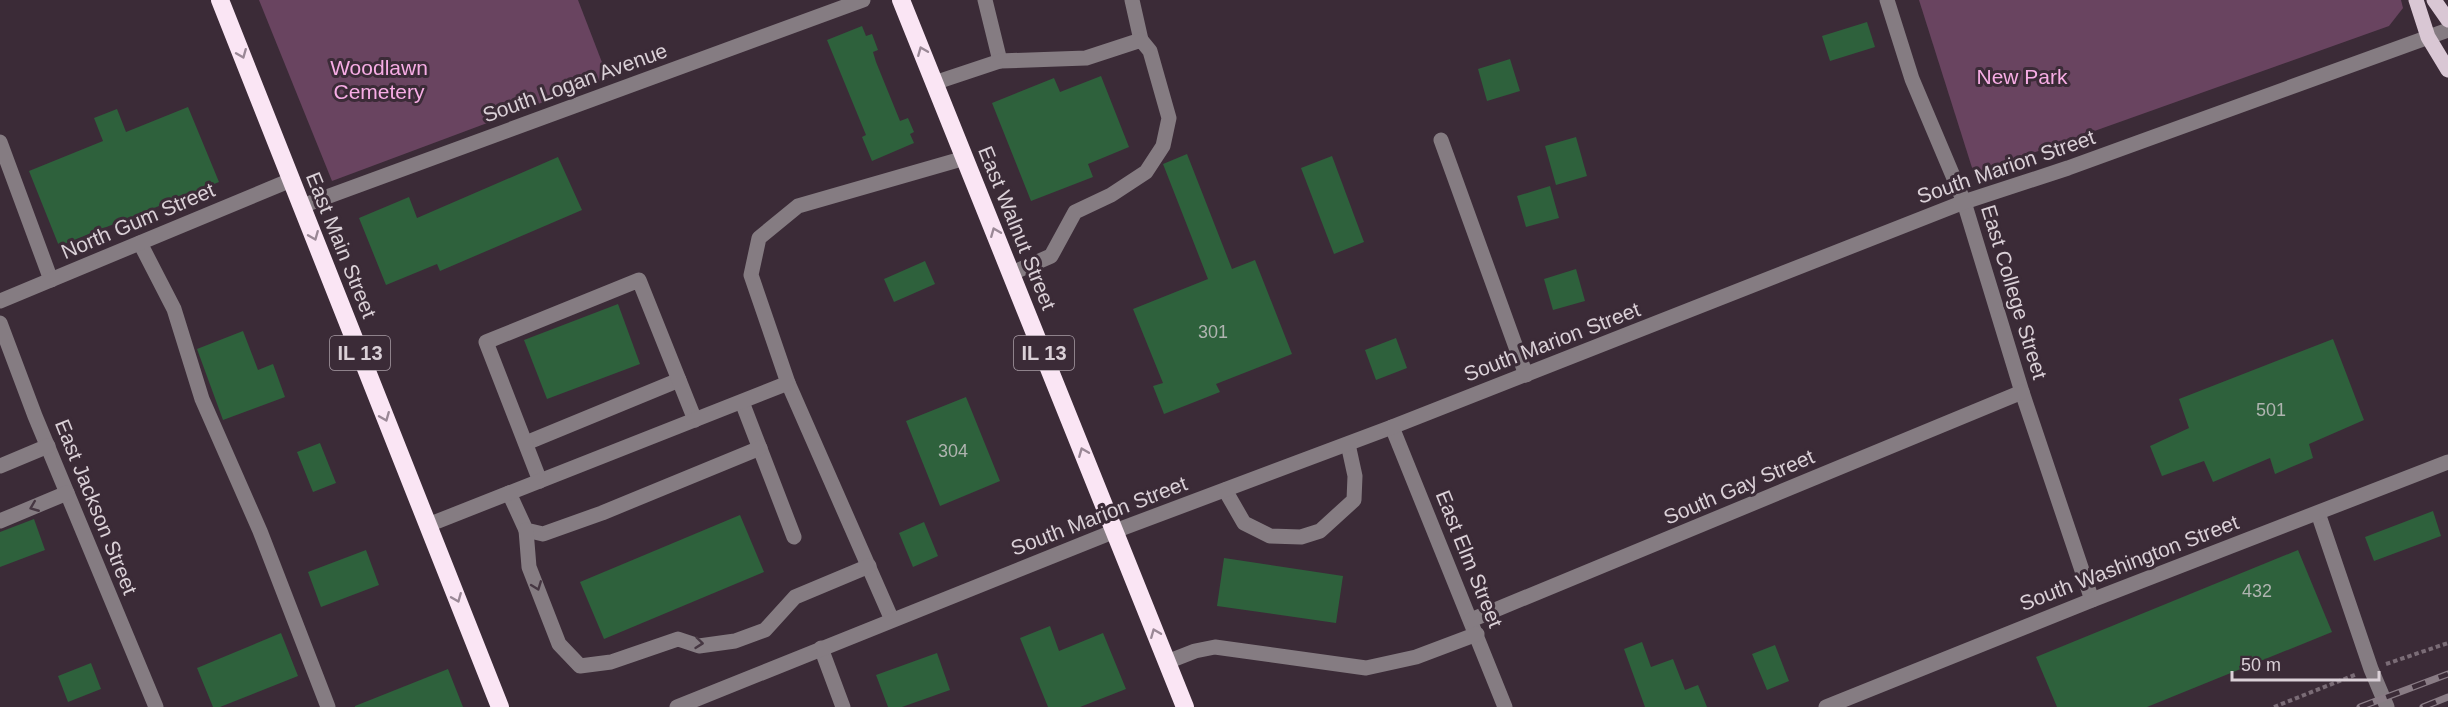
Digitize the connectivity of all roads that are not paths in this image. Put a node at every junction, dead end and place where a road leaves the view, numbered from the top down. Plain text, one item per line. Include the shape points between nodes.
1 (220, 0) edge
2 (863, 0) edge
3 (901, 0) edge
4 (986, 0) edge
5 (1132, 0) edge
6 (1887, 0) edge
7 (2416, 0) edge
8 (2434, 0) edge
9 (2448, 20) edge
10 (2448, 30) edge
11 (2428, 37) junction
12 (1141, 40) junction
13 (1000, 61) junction
14 (2448, 70) edge
15 (934, 83) junction
16 (1441, 140) dead end
17 (0, 142) edge
18 (965, 158) junction
19 (291, 180) junction
20 (1964, 202) junction
21 (302, 206) junction
22 (140, 243) junction
23 (1012, 273) junction
24 (51, 280) junction
25 (0, 301) edge
26 (0, 323) edge
27 (1526, 375) junction
28 (679, 380) junction
29 (788, 383) junction
30 (2022, 392) junction
31 (742, 402) junction
32 (696, 420) junction
33 (1392, 427) junction
34 (526, 443) junction
35 (1348, 444) junction
36 (48, 446) junction
37 (760, 448) junction
38 (2448, 462) edge
39 (0, 466) edge
40 (540, 481) junction
41 (1225, 490) junction
42 (67, 493) junction
43 (509, 493) junction
44 (2318, 513) junction
45 (0, 520) edge
46 (428, 525) junction
47 (526, 530) junction
48 (1115, 531) junction
49 (794, 537) dead end
50 (868, 566) junction
51 (2092, 600) junction
52 (892, 620) junction
53 (1471, 620) junction
54 (1477, 634) junction
55 (822, 648) junction
56 (1167, 662) junction
57 (2385, 702) edge
58 (156, 707) edge
59 (328, 707) edge
60 (500, 707) edge
61 (677, 707) edge
62 (843, 707) edge
63 (1185, 707) edge
64 (1505, 707) edge
65 (1826, 707) edge

1 -> 19 highway, East Main Street / IL 13
2 - 21 street, South Logan Avenue
15 -> 3 highway, East Walnut Street / IL 13
4 - 13 street
5 - 12 street
6 - 20 street, East College Street via 1912,79
7 - 11 main road
8 - 9 main road
10 - 11 street, South Marion Street
11 - 14 main road
11 - 20 street, South Marion Street
12 - 13 street via 1086,58
12 - 23 street via 1150,51 1169,118 1163,146 1146,172 1075,212 1051,256
13 - 15 street
15 - 18 highway, East Walnut Street / IL 13
16 - 27 street
17 - 24 street
23 -> 18 highway, East Walnut Street / IL 13
18 - 29 street via 798,206 759,238 751,275
19 - 21 highway, East Main Street / IL 13
19 - 22 street, North Gum Street
20 - 27 street, South Marion Street
20 - 30 street, East College Street
21 -> 46 highway, East Main Street / IL 13
22 - 24 street, North Gum Street
22 - 59 street via 174,309 202,399 260,531
48 -> 23 highway, East Walnut Street / IL 13
24 - 25 street, North Gum Street
26 - 36 street, East Jackson Street
27 - 33 street, South Marion Street
28 - 32 street
28 - 34 street
28 - 34 street via 639,280 486,342
29 - 31 street
29 - 50 street
30 - 51 street, East College Street
30 - 53 street, South Gay Street
31 - 32 street
31 - 37 street
32 - 40 street
33 - 35 street, South Marion Street
33 - 53 street, East Elm Street
34 - 40 street
35 - 41 street, South Marion Street
35 - 41 street via 1355,476 1354,500 1320,531 1301,537 1270,536 1244,524
36 - 39 street
36 - 42 street, East Jackson Street
37 - 47 street via 553,531 543,534
37 - 49 street
38 - 44 street, South Washington Street
40 - 43 street
41 - 48 street, South Marion Street
42 -> 45 street
42 - 58 street, East Jackson Street
43 - 46 street
43 - 47 street
44 - 51 street, South Washington Street
44 - 57 street
46 -> 60 highway, East Main Street / IL 13
47 -> 50 street via 529,567 560,644 580,666 611,662 678,639 699,646 735,642 765,630 795,597
48 - 52 street, South Marion Street
56 -> 48 highway, East Walnut Street / IL 13
50 - 52 street
51 - 65 street, South Washington Street
52 - 55 street, South Marion Street
53 - 54 street, East Elm Street
54 - 56 street via 1416,657 1366,668 1215,647
54 - 64 street, East Elm Street
55 - 61 street, South Marion Street
55 - 62 street
56 - 63 highway, East Walnut Street / IL 13

